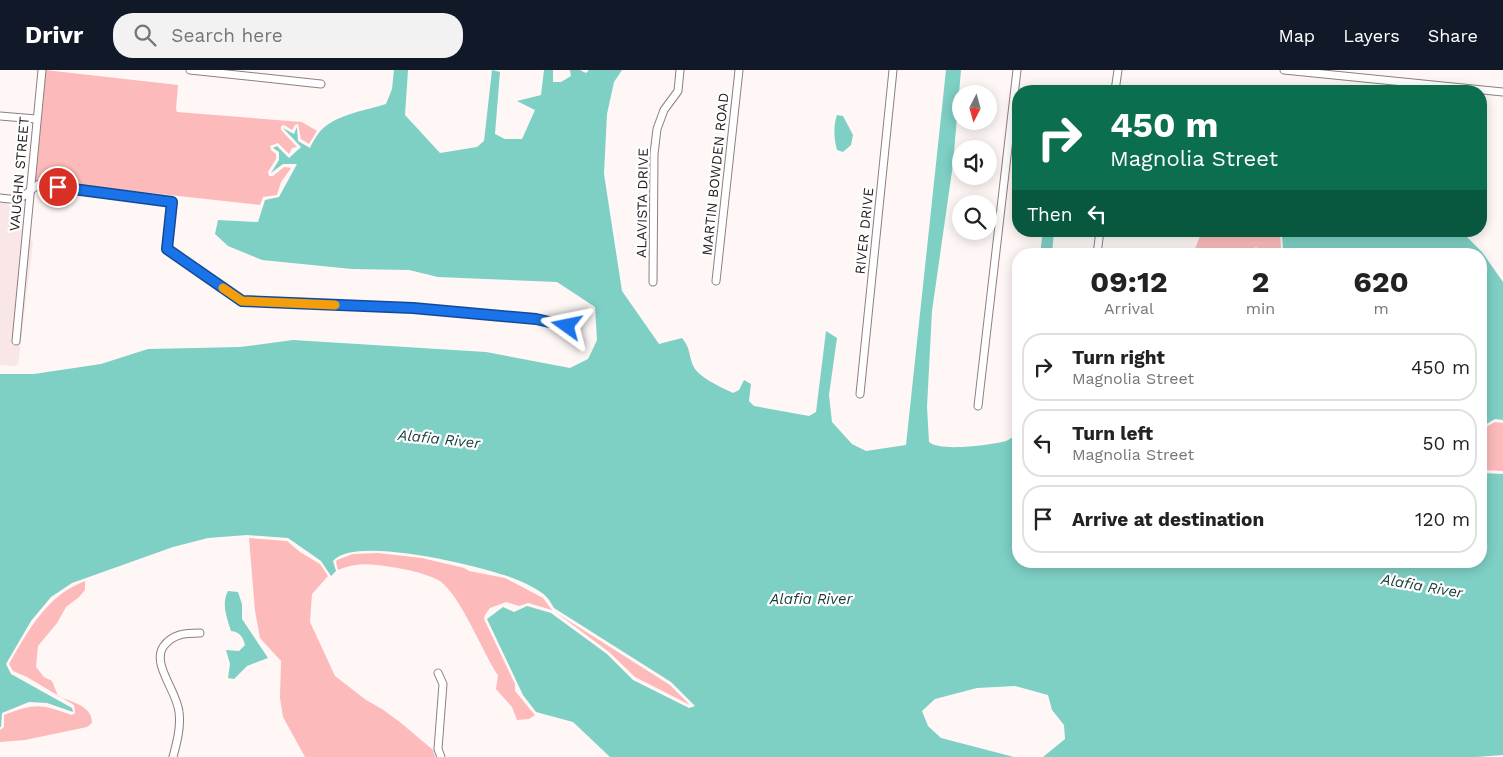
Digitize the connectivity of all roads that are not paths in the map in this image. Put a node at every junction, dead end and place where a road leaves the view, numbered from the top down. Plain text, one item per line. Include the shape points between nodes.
1 (42, 70) edge
2 (190, 70) edge
3 (680, 70) edge
4 (739, 70) edge
5 (893, 70) edge
6 (1017, 70) edge
7 (1118, 70) edge
8 (1284, 70) edge
9 (1341, 72) edge
10 (321, 84) dead end
11 (1015, 85) edge
12 (1117, 85) edge
13 (1446, 85) edge
14 (1487, 90) edge
15 (1503, 92) edge
16 (1012, 113) edge
17 (0, 116) edge
18 (36, 119) junction
19 (29, 191) junction
20 (0, 198) edge
21 (716, 281) dead end
22 (653, 282) dead end
23 (567, 326) dead end
24 (16, 341) dead end
25 (860, 394) dead end
26 (978, 406) dead end
27 (200, 632) dead end
28 (438, 673) dead end
29 (173, 757) edge
30 (441, 757) edge

1 - 18 street, VAUGHN STREET
2 - 10 street
3 - 22 street, ALAVISTA DRIVE via 678,91 664,110 657,129
4 - 21 street, MARTIN BOWDEN ROAD
5 - 25 street, RIVER DRIVE
6 - 11 street
7 - 12 street
8 - 9 street
9 - 13 street
14 - 15 street
16 - 26 street
17 - 18 street
18 - 19 street, VAUGHN STREET
19 - 20 street via 18,200
19 - 23 street via 39,184 172,202 167,249 242,301 413,308 536,319
19 - 24 street, VAUGHN STREET
27 - 29 street via 182,633 168,640 160,654 160,665 176,696 179,711
28 - 30 street via 443,684 438,749

